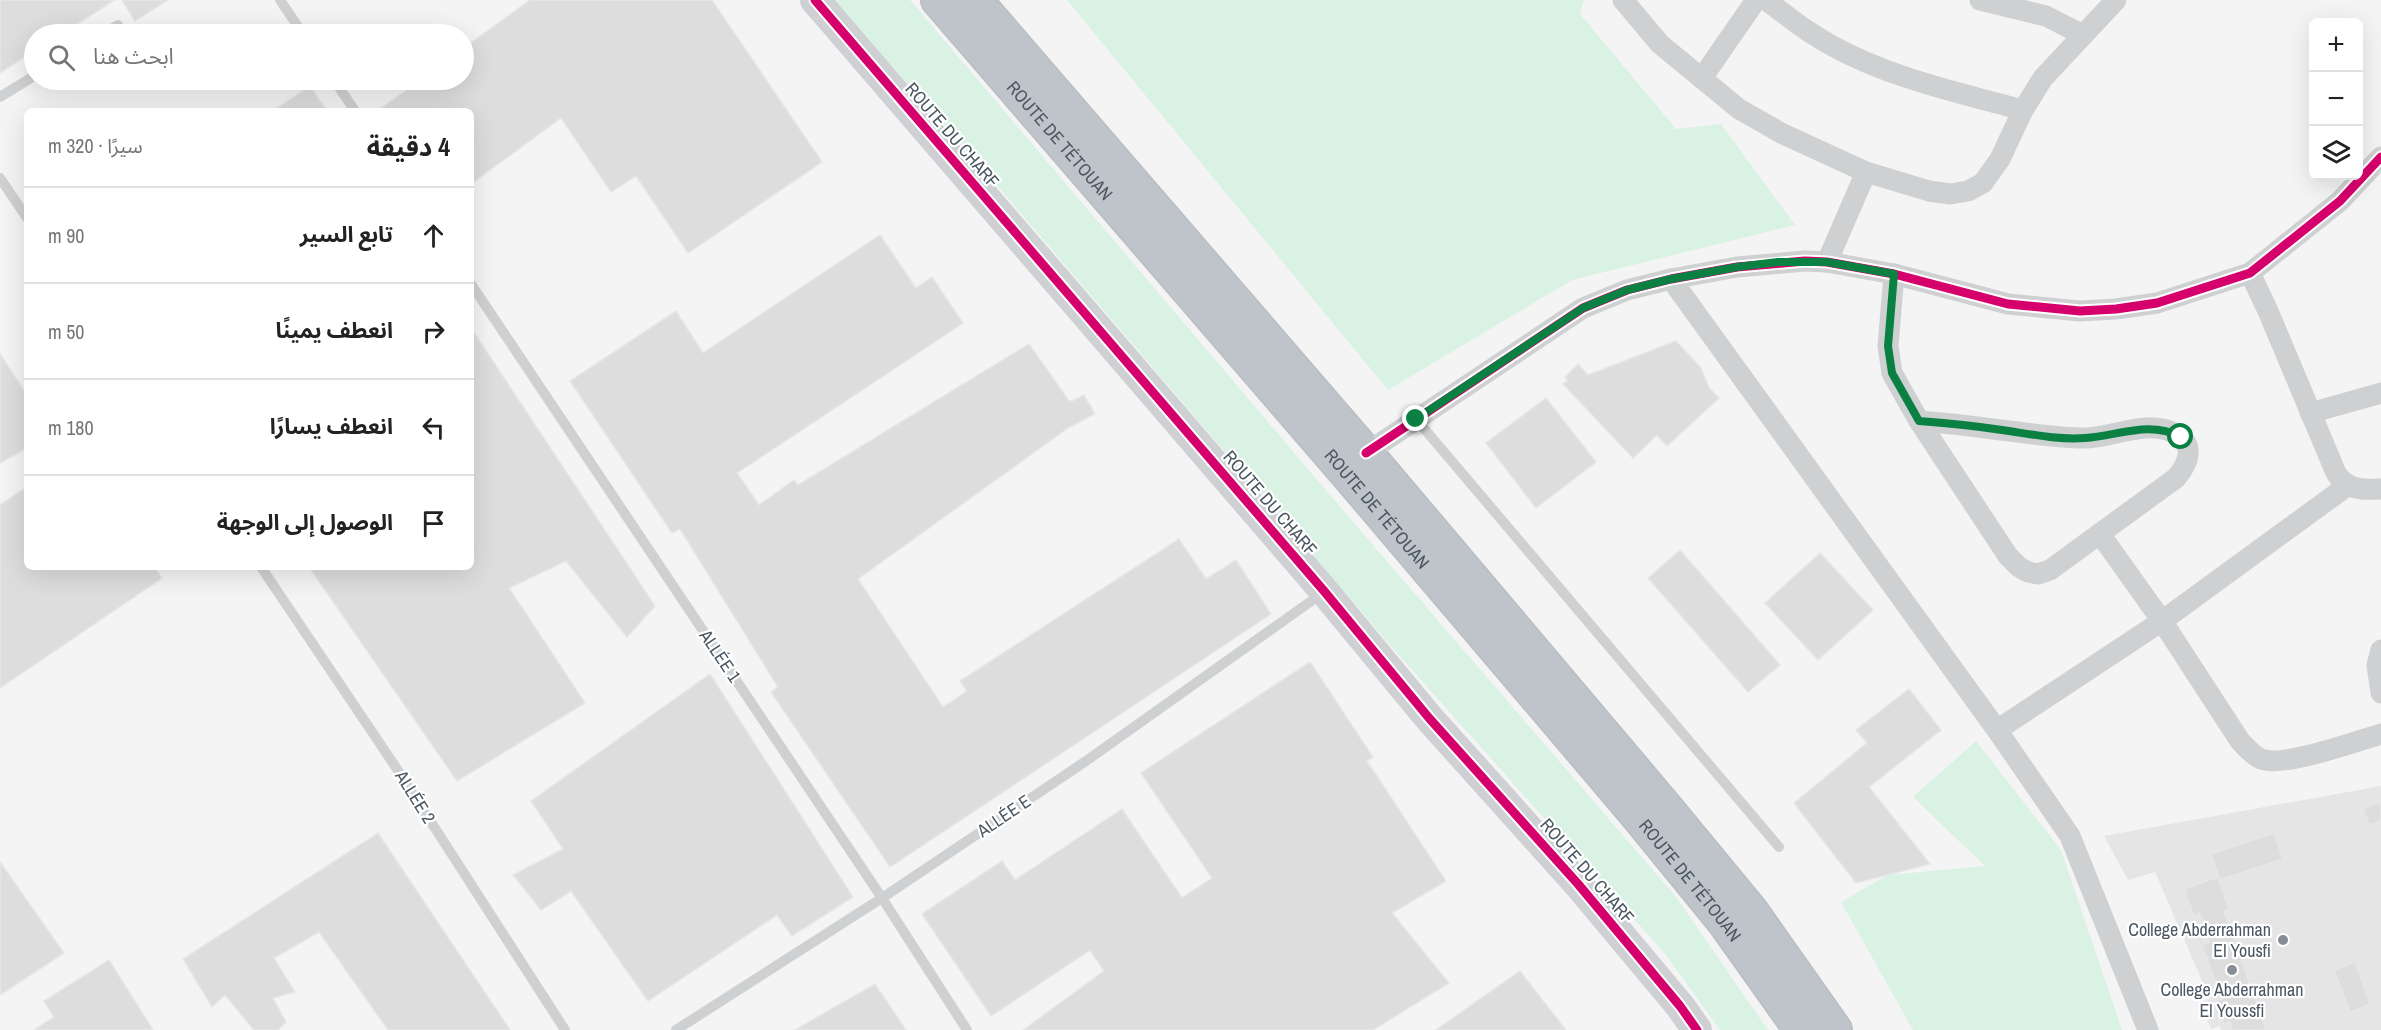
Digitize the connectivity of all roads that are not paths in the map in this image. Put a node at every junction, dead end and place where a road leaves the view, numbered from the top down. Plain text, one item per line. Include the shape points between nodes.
1 (280, 0) edge
2 (815, 0) edge
3 (938, 0) edge
4 (975, 0) edge
5 (1623, 0) edge
6 (1756, 0) edge
7 (1766, 0) edge
8 (1980, 0) edge
9 (2116, 0) edge
10 (296, 24) edge
11 (2083, 35) junction
12 (1702, 78) junction
13 (24, 82) edge
14 (341, 90) edge
15 (0, 97) edge
16 (353, 108) edge
17 (2023, 110) junction
18 (2381, 157) edge
19 (1866, 172) junction
20 (0, 178) edge
21 (24, 214) edge
22 (1827, 262) junction
23 (2250, 273) junction
24 (1894, 274) junction
25 (1671, 279) junction
26 (474, 288) edge
27 (2381, 393) edge
28 (2310, 413) junction
29 (1416, 419) junction
30 (1919, 421) junction
31 (1366, 453) junction
32 (2347, 486) junction
33 (2381, 489) edge
34 (2100, 534) junction
35 (263, 570) edge
36 (1324, 591) junction
37 (2162, 621) junction
38 (2381, 650) edge
39 (2381, 693) edge
40 (1997, 730) junction
41 (2381, 734) edge
42 (1779, 847) dead end
43 (882, 898) junction
44 (565, 1030) edge
45 (676, 1030) edge
46 (967, 1030) edge
47 (1697, 1030) edge
48 (1801, 1030) edge
49 (1835, 1030) edge
50 (2148, 1030) edge

1 - 10 lane
2 - 36 street, ROUTE DU CHARF
3 - 48 highway, ROUTE DE TÉTOUAN via 1637,815 1725,923
4 - 31 highway, ROUTE DE TÉTOUAN
5 - 12 street via 1660,44
6 - 12 street
7 - 17 street via 1812,34 1858,58 1902,76
8 - 11 street via 2046,16
9 - 11 street
11 - 17 street via 2043,78
12 - 19 street via 1739,109 1772,128
13 - 15 lane
14 - 16 lane
17 - 19 street via 2000,159 1983,183 1968,191 1929,191
18 - 23 street via 2340,201
19 - 22 street
20 - 21 lane
22 - 24 street
22 - 25 street via 1737,267
23 - 24 street via 2157,303 2080,311 2008,304
23 - 28 street
24 - 30 street via 1888,346 1892,373
25 - 29 street via 1627,290 1583,308
25 - 40 street
26 - 43 lane, ALLÉE 1
27 - 28 street
28 - 32 street via 2336,473
29 - 31 street
29 - 42 lane
30 - 34 street via 2019,567 2038,573 2050,570
30 - 34 street via 2086,438 2155,428 2181,437 2189,456 2176,478
31 - 49 highway, ROUTE DE TÉTOUAN via 1751,911
32 - 33 street
32 - 37 street
34 - 37 street
35 - 44 lane, ALLÉE 2
36 - 43 lane, ALLÉE E via 1086,760
36 - 47 street, ROUTE DU CHARF via 1429,718 1578,884
37 - 40 street
37 - 41 street via 2253,755 2281,760
38 - 39 street via 2377,665
40 - 50 street via 2070,836
43 - 45 lane, ALLÉE E
43 - 46 lane, ALLÉE 1

